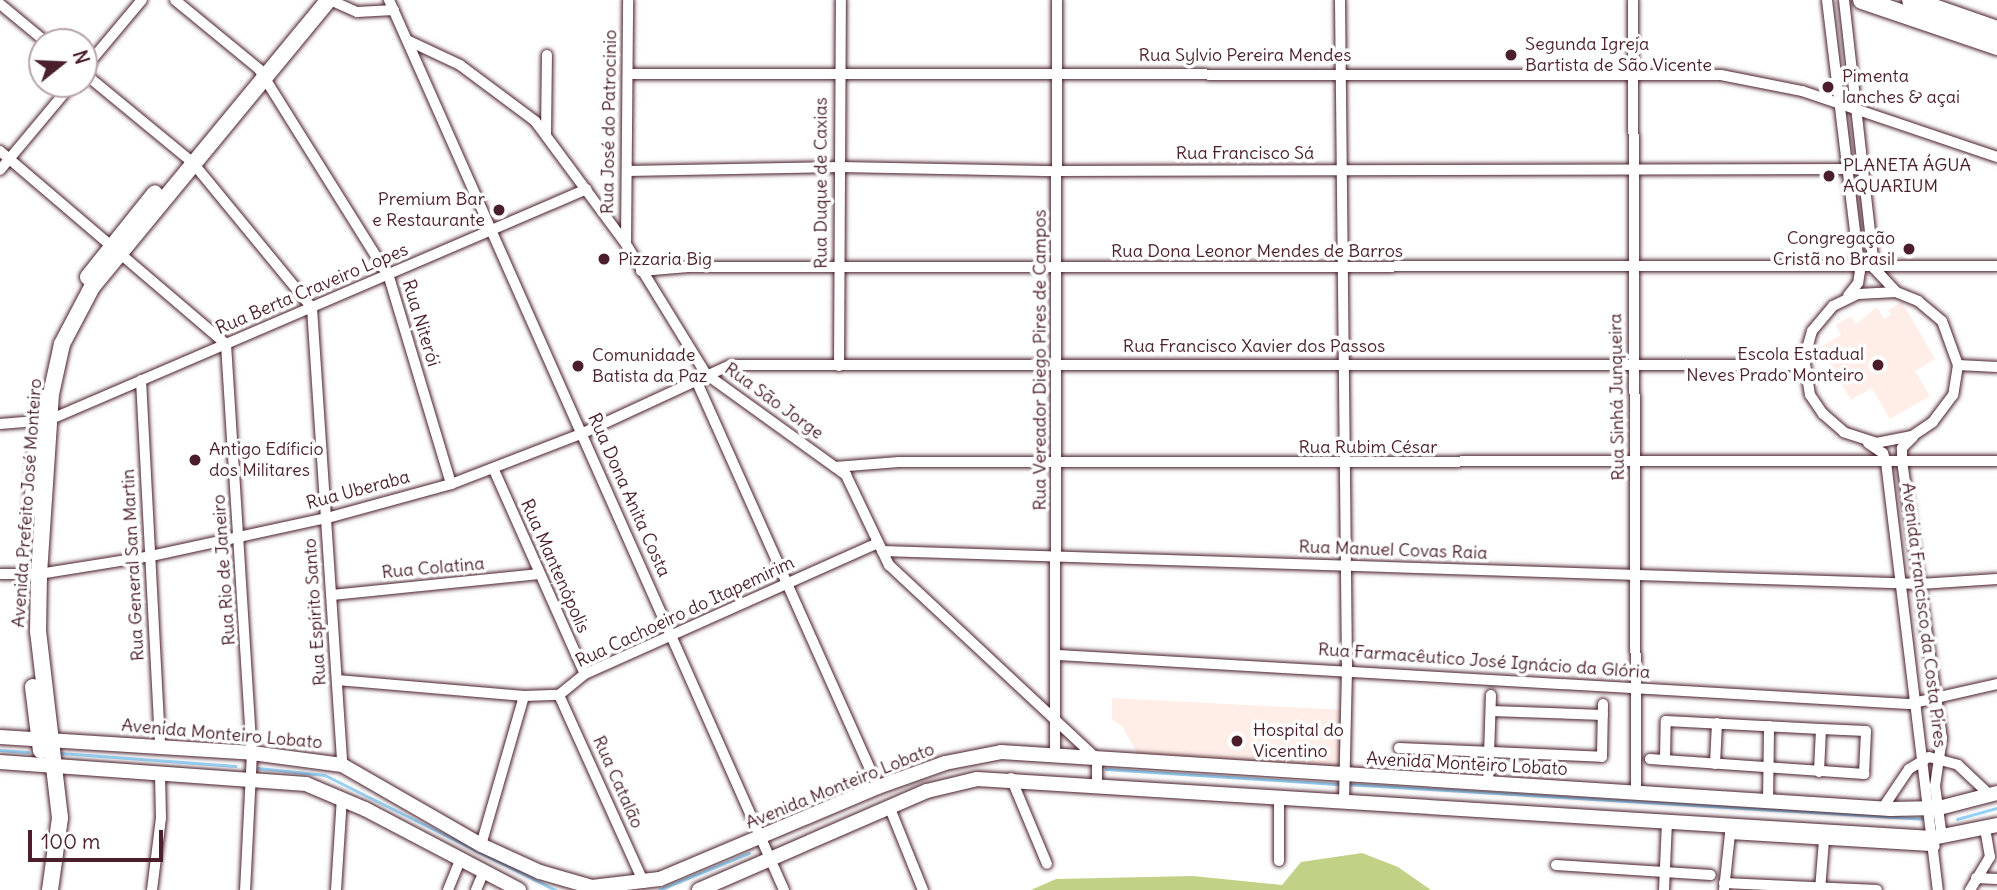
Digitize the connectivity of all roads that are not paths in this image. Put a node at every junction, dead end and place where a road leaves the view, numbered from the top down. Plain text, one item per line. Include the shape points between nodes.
1 (142, 0) edge
2 (175, 0) edge
3 (315, 0) edge
4 (329, 0) edge
5 (628, 0) edge
6 (841, 0) edge
7 (1056, 0) edge
8 (1340, 0) edge
9 (1633, 0) edge
10 (1827, 0) edge
11 (1844, 0) edge
12 (1861, 0) edge
13 (1910, 0) edge
14 (0, 4) edge
15 (392, 5) edge
16 (29, 28) edge
17 (1997, 30) edge
18 (409, 41) junction
19 (1997, 47) edge
20 (98, 54) edge
21 (547, 55) dead end
22 (1634, 72) junction
23 (262, 73) junction
24 (838, 73) junction
25 (1057, 73) junction
26 (1341, 73) junction
27 (628, 74) junction
28 (98, 83) edge
29 (59, 98) edge
30 (1839, 103) junction
31 (1857, 110) junction
32 (546, 134) junction
33 (5, 155) edge
34 (1997, 157) edge
35 (189, 160) junction
36 (840, 167) junction
37 (1847, 169) junction
38 (1863, 169) junction
39 (0, 170) edge
40 (1633, 170) junction
41 (627, 171) junction
42 (1057, 171) junction
43 (1341, 171) junction
44 (587, 189) junction
45 (493, 231) junction
46 (626, 244) junction
47 (114, 251) junction
48 (1997, 266) edge
49 (1343, 267) junction
50 (838, 268) junction
51 (1057, 268) junction
52 (1633, 268) junction
53 (1859, 268) junction
54 (1874, 268) junction
55 (641, 271) junction
56 (389, 277) junction
57 (1896, 292) junction
58 (1844, 299) junction
59 (312, 308) junction
60 (226, 344) junction
61 (1635, 362) junction
62 (1343, 364) junction
63 (1057, 365) junction
64 (1804, 365) junction
65 (1958, 365) junction
66 (839, 366) junction
67 (1997, 367) edge
68 (701, 377) junction
69 (141, 380) junction
70 (43, 421) junction
71 (0, 424) edge
72 (583, 433) junction
73 (1914, 435) junction
74 (1860, 439) junction
75 (1902, 461) junction
76 (1997, 461) edge
77 (1636, 462) junction
78 (1886, 462) junction
79 (1057, 464) junction
80 (1344, 465) junction
81 (835, 467) junction
82 (494, 470) junction
83 (451, 484) junction
84 (327, 518) junction
85 (240, 536) junction
86 (880, 547) junction
87 (151, 556) junction
88 (1058, 559) junction
89 (1343, 565) junction
90 (537, 574) junction
91 (0, 575) edge
92 (34, 575) junction
93 (1635, 575) junction
94 (1997, 579) edge
95 (1903, 584) junction
96 (1920, 584) junction
97 (785, 586) junction
98 (332, 595) junction
99 (671, 635) junction
100 (1058, 655) junction
101 (1347, 669) junction
102 (585, 674) junction
103 (337, 680) junction
104 (1997, 684) edge
105 (1636, 688) junction
106 (559, 695) junction
107 (1491, 695) dead end
108 (524, 696) junction
109 (1936, 701) junction
110 (1913, 704) junction
111 (1491, 710) junction
112 (1058, 720) junction
113 (1717, 723) junction
114 (1769, 726) junction
115 (1821, 729) junction
116 (0, 737) edge
117 (160, 748) junction
118 (1399, 748) dead end
119 (1489, 752) junction
120 (47, 753) junction
121 (252, 756) junction
122 (1055, 756) junction
123 (1939, 757) junction
124 (1650, 759) dead end
125 (1925, 759) junction
126 (1665, 760) junction
127 (1097, 761) junction
128 (0, 762) edge
129 (1715, 764) junction
130 (342, 765) junction
131 (1768, 768) junction
132 (1819, 772) junction
133 (160, 773) junction
134 (252, 776) junction
135 (1011, 778) junction
136 (1344, 779) junction
137 (1488, 785) junction
138 (1097, 786) junction
139 (878, 787) junction
140 (1636, 793) junction
141 (1994, 794) edge
142 (342, 798) junction
143 (1279, 799) junction
144 (1344, 800) junction
145 (1768, 802) junction
146 (889, 806) junction
147 (1882, 809) junction
148 (1935, 809) junction
149 (1667, 822) junction
150 (1992, 832) edge
151 (762, 840) junction
152 (1824, 840) junction
153 (1937, 841) junction
154 (481, 845) junction
155 (770, 857) junction
156 (460, 860) junction
157 (1279, 861) dead end
158 (1047, 864) dead end
159 (1556, 865) dead end
160 (484, 871) junction
161 (1665, 872) junction
162 (1710, 875) dead end
163 (1976, 878) junction
164 (1997, 880) edge
165 (644, 883) junction
166 (1724, 886) edge
167 (1821, 889) edge
168 (38, 890) edge
169 (50, 890) edge
170 (152, 890) edge
171 (245, 890) edge
172 (335, 890) edge
173 (448, 890) edge
174 (476, 890) edge
175 (519, 890) edge
176 (699, 890) edge
177 (784, 890) edge
178 (923, 890) edge
179 (1664, 890) edge
180 (1877, 890) edge
181 (1938, 890) edge
182 (1970, 890) edge

1 - 20 street
2 - 23 street, Rua Niterói
3 - 23 main road, Avenida Prefeito José Monteiro
4 - 15 street via 357,12
4 - 23 main road, Avenida Prefeito José Monteiro
5 - 27 street, Rua José do Patrocinio
6 - 24 street, Rua Duque de Caxias
7 - 25 street, Rua Vereador Diego Pires de Campos
8 - 26 street
9 - 22 street, Rua Sinhá Junqueira
10 - 30 street
11 - 31 street
12 - 19 main road
13 - 17 main road
14 - 16 street
15 - 18 street, Rua Dona Anita Costa
18 - 32 street, Rua São Jorge via 460,65 523,110
18 - 45 street, Rua Dona Anita Costa
21 - 32 street
22 - 26 street, Rua Sylvio Pereira Mendes
22 - 30 street, Rua Sylvio Pereira Mendes via 1740,77
22 - 40 street, Rua Sinhá Junqueira
23 - 35 main road, Avenida Prefeito José Monteiro
23 - 56 street, Rua Niterói
24 - 25 street, Rua Sylvio Pereira Mendes
24 - 27 street, Rua Sylvio Pereira Mendes
24 - 36 street, Rua Duque de Caxias
25 - 26 street, Rua Sylvio Pereira Mendes
25 - 42 street, Rua Vereador Diego Pires de Campos
26 - 43 street
27 - 41 street, Rua José do Patrocinio
28 - 35 street
29 - 33 street
30 - 31 street, Rua Sylvio Pereira Mendes
30 - 37 street
31 - 34 street, Rua Sylvio Pereira Mendes
31 - 38 street
32 - 44 street, Rua São Jorge
33 - 39 street
33 - 47 street
35 - 47 main road, Avenida Prefeito José Monteiro
35 - 59 street
36 - 41 street, Rua Francisco Sá
36 - 42 street, Rua Francisco Sá
36 - 50 street, Rua Duque de Caxias
37 - 38 street, Rua Francisco Sá
37 - 40 street, Rua Francisco Sá
37 - 53 street
38 - 54 street
40 - 43 street, Rua Francisco Sá
40 - 52 street, Rua Sinhá Junqueira
41 - 46 street, Rua José do Patrocinio
42 - 43 street, Rua Francisco Sá
42 - 51 street, Rua Vereador Diego Pires de Campos
43 - 49 street
44 - 45 street, Rua Berta Craveiro Lopes
44 - 46 street, Rua São Jorge
45 - 56 street, Rua Berta Craveiro Lopes
45 - 72 street, Rua Dona Anita Costa
46 - 55 street, Rua São Jorge
47 - 60 street
47 - 70 main road, Avenida Prefeito José Monteiro via 52,342
48 - 54 street, Rua Dona Leonor Mendes de Barros
49 - 51 street, Rua Dona Leonor Mendes de Barros
49 - 52 street, Rua Dona Leonor Mendes de Barros
49 - 62 street
50 - 51 street, Rua Dona Leonor Mendes de Barros
50 - 55 street, Rua Dona Leonor Mendes de Barros
50 - 66 street, Rua Duque de Caxias
51 - 63 street, Rua Vereador Diego Pires de Campos
52 - 53 street, Rua Dona Leonor Mendes de Barros
52 - 61 street, Rua Sinhá Junqueira
53 - 54 street, Rua Dona Leonor Mendes de Barros
53 - 58 street via 1856,288
54 - 57 street
55 - 68 street, Rua São Jorge
56 - 59 street, Rua Berta Craveiro Lopes
56 - 83 street, Rua Niterói
57 - 58 street via 1875,290
57 - 65 street via 1918,301 1942,321
58 - 64 street via 1812,331
59 - 60 street, Rua Berta Craveiro Lopes
59 - 84 street, Rua Espírito Santo
60 - 69 street, Rua Berta Craveiro Lopes
60 - 85 street, Rua Rio de Janeiro
61 - 62 street, Rua Francisco Xavier dos Passos
61 - 64 street, Rua Francisco Xavier dos Passos
61 - 77 street, Rua Sinhá Junqueira
62 - 63 street, Rua Francisco Xavier dos Passos
62 - 80 street
63 - 66 street, Rua Francisco Xavier dos Passos
63 - 79 street, Rua Vereador Diego Pires de Campos
64 - 74 street via 1815,404 1834,425
65 - 67 street
65 - 73 street via 1956,385 1945,410
66 - 68 street, Rua Francisco Xavier dos Passos via 730,365
68 - 72 street, Rua Uberaba
68 - 81 street, Rua São Jorge
68 - 97 street
69 - 70 street, Rua Berta Craveiro Lopes
69 - 87 street, Rua General San Martin
70 - 71 street
70 - 92 main road, Avenida Prefeito José Monteiro
72 - 82 street, Rua Uberaba
72 - 99 street, Rua Dona Anita Costa
73 - 74 street via 1889,442
73 - 75 street, Avenida Francisco da Costa Pires via 1902,448
74 - 78 street, Avenida Francisco da Costa Pires via 1880,450
75 - 76 street, Rua Rubim César
75 - 78 street, Rua Rubim César
75 - 96 street, Avenida Francisco da Costa Pires
77 - 78 street, Rua Rubim César
77 - 80 street, Rua Rubim César
77 - 93 street, Rua Sinhá Junqueira
78 - 95 street, Avenida Francisco da Costa Pires
79 - 80 street, Rua Rubim César
79 - 81 street, Rua Rubim César via 899,462
79 - 88 street, Rua Vereador Diego Pires de Campos
80 - 89 street
81 - 86 street, Rua São Jorge via 846,475
82 - 83 street, Rua Uberaba
82 - 90 street, Rua Mantenópolis
83 - 84 street, Rua Uberaba
84 - 85 street, Rua Uberaba
84 - 98 street, Rua Espírito Santo
85 - 87 street, Rua Uberaba
85 - 121 street, Rua Rio de Janeiro
86 - 88 street, Rua Manuel Covas Raia
86 - 97 street, Rua Cachoeiro do Itapemirim
86 - 112 street, Rua São Jorge via 889,565 914,592
87 - 92 street, Rua Uberaba
87 - 117 street, Rua General San Martin
88 - 89 street, Rua Manuel Covas Raia
88 - 100 street, Rua Vereador Diego Pires de Campos
89 - 93 street, Rua Manuel Covas Raia
89 - 101 street
90 - 98 street, Rua Colatina
90 - 102 street, Rua Mantenópolis
91 - 92 street, Rua Uberaba
92 - 120 main road, Avenida Prefeito José Monteiro via 28,623
93 - 95 street, Rua Manuel Covas Raia
93 - 105 street, Rua Sinhá Junqueira
94 - 96 street, Rua Manuel Covas Raia
95 - 96 street, Rua Manuel Covas Raia
95 - 110 street, Avenida Francisco da Costa Pires
96 - 109 street, Avenida Francisco da Costa Pires
97 - 99 street, Rua Cachoeiro do Itapemirim
97 - 139 street
98 - 103 street, Rua Espírito Santo
99 - 102 street, Rua Cachoeiro do Itapemirim
99 - 151 street, Rua Dona Anita Costa
100 - 101 street, Rua Farmacêutico José Ignácio da Glória
100 - 112 street, Rua Vereador Diego Pires de Campos
101 - 105 street, Rua Farmacêutico José Ignácio da Glória
101 - 136 street
102 - 106 street, Rua Cachoeiro do Itapemirim
103 - 108 street
103 - 130 street, Rua Espírito Santo
104 - 109 street, Rua Farmacêutico José Ignácio da Glória
105 - 110 street, Rua Farmacêutico José Ignácio da Glória
105 - 140 street, Rua Sinhá Junqueira
106 - 108 street
106 - 165 street, Rua Catalão
107 - 111 street
108 - 154 street
109 - 110 street, Rua Farmacêutico José Ignácio da Glória
109 - 123 street, Avenida Francisco da Costa Pires via 1942,738
110 - 125 street, Avenida Francisco da Costa Pires
111 - 119 street
111 - 119 street via 1603,710 1602,757
112 - 122 street, Rua Vereador Diego Pires de Campos
112 - 127 street, Rua São Jorge
113 - 114 street
113 - 126 street via 1666,721
113 - 129 street
114 - 115 street
114 - 131 street
115 - 132 street
115 - 132 street via 1866,731 1864,774
116 - 120 street, Avenida Monteiro Lobato
117 - 120 street, Avenida Monteiro Lobato
117 - 121 street, Avenida Monteiro Lobato
118 - 119 street
119 - 137 street
120 - 128 street, Avenida Monteiro Lobato
120 - 133 street, Avenida Monteiro Lobato
120 - 168 main road, Avenida Prefeito José Monteiro via 51,816 48,854
120 - 169 main road, Avenida Prefeito José Monteiro via 60,818
121 - 130 street, Avenida Monteiro Lobato
121 - 134 street, Rua Rio de Janeiro
122 - 127 street, Avenida Monteiro Lobato
122 - 139 street, Avenida Monteiro Lobato via 1001,752 973,756
123 - 125 street
123 - 141 street via 1958,765
123 - 148 street, Avenida Francisco da Costa Pires
124 - 126 street
125 - 147 street via 1909,769
125 - 148 street, Avenida Francisco da Costa Pires
126 - 129 street
127 - 136 street, Avenida Monteiro Lobato
127 - 138 street
129 - 131 street
130 - 154 street, Avenida Monteiro Lobato
131 - 132 street
131 - 145 street
133 - 134 street, Avenida Monteiro Lobato
133 - 170 street via 161,818
134 - 142 street, Avenida Monteiro Lobato via 306,784
134 - 171 street, Rua Rio de Janeiro
135 - 138 street
135 - 146 street via 956,783
135 - 158 street
136 - 137 street, Avenida Monteiro Lobato
136 - 144 street
137 - 140 street, Avenida Monteiro Lobato
138 - 143 street
139 - 151 street, Avenida Monteiro Lobato
140 - 145 street, Avenida Monteiro Lobato
141 - 148 street, Avenida Monteiro Lobato
142 - 156 street, Avenida Monteiro Lobato
142 - 172 street
143 - 144 street
143 - 157 street
144 - 149 street
145 - 147 street, Avenida Monteiro Lobato
146 - 155 street
146 - 178 street
147 - 148 street, Avenida Monteiro Lobato
148 - 153 street
149 - 153 street
149 - 161 street
150 - 153 street
150 - 163 street via 1990,857
151 - 155 street, Rua Dona Anita Costa
151 - 165 street, Avenida Monteiro Lobato
152 - 153 street
152 - 166 street via 1730,834
152 - 167 street
153 - 181 street
154 - 165 street, Avenida Monteiro Lobato via 574,884
155 - 176 street
155 - 177 street, Rua Dona Anita Costa
156 - 160 street, Avenida Monteiro Lobato
156 - 173 street
159 - 161 street
160 - 174 street
160 - 175 street, Avenida Monteiro Lobato
161 - 162 street
161 - 179 street
163 - 164 street
163 - 182 street
166 - 167 street
167 - 180 street

